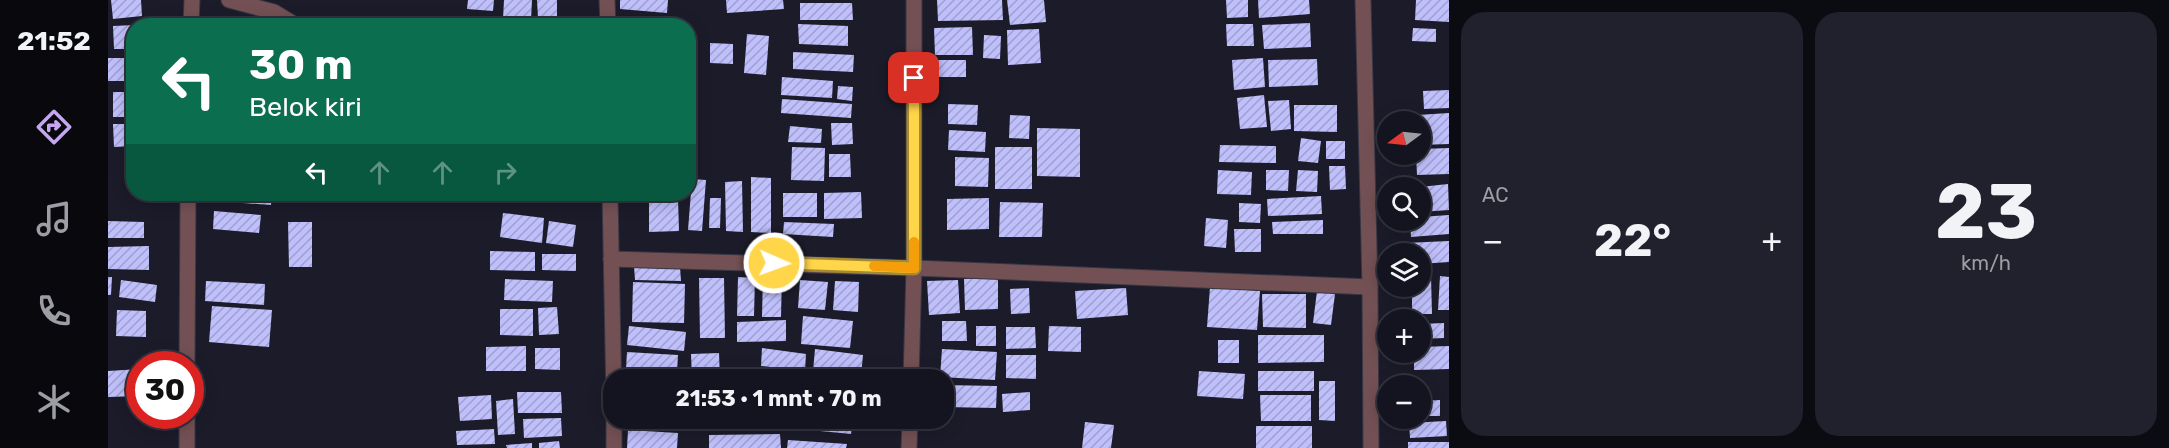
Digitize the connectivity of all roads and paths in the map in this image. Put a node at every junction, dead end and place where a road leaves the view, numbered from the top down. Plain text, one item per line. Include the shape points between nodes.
1 (192, 0) edge
2 (230, 0) edge
3 (608, 0) edge
4 (914, 0) edge
5 (1363, 0) edge
6 (191, 18) edge
7 (284, 18) edge
8 (608, 18) edge
9 (188, 201) edge
10 (610, 201) edge
11 (611, 259) junction
12 (914, 268) junction
13 (1370, 287) junction
14 (187, 351) edge
15 (613, 369) edge
16 (911, 369) edge
17 (187, 429) edge
18 (614, 429) edge
19 (910, 429) edge
20 (187, 448) edge
21 (614, 448) edge
22 (909, 448) edge
23 (1371, 448) edge

1 - 6 street
2 - 7 street
3 - 8 street
4 - 12 street
5 - 13 street
9 - 14 street
10 - 11 street
11 - 12 street
11 - 15 street
12 - 13 street
12 - 16 street
13 - 23 street
17 - 20 street
18 - 21 street
19 - 22 street

